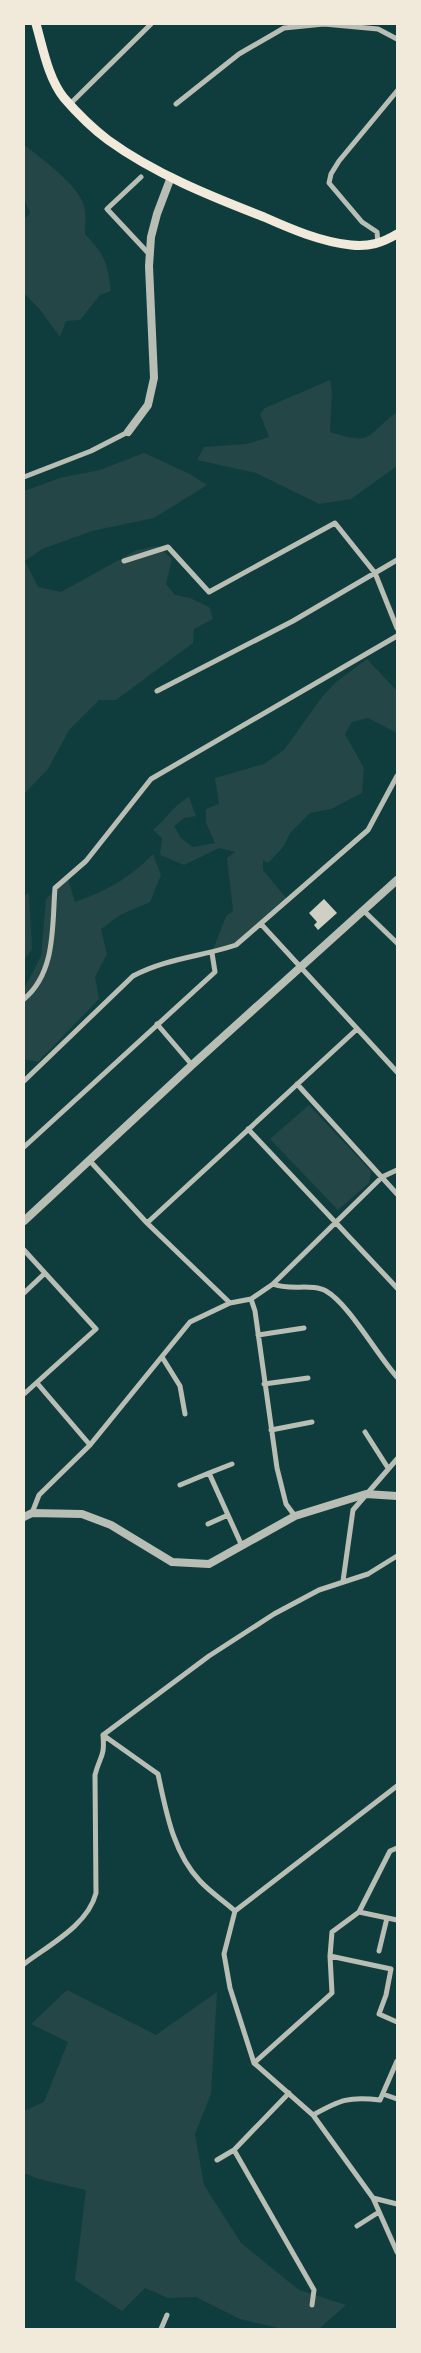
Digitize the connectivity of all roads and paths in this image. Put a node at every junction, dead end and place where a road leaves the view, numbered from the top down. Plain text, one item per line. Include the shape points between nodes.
1 (36, 24) edge
2 (151, 24) edge
3 (397, 40) edge
4 (397, 91) edge
5 (70, 104) junction
6 (176, 104) dead end
7 (171, 177) junction
8 (141, 178) dead end
9 (397, 234) edge
10 (378, 244) junction
11 (150, 255) junction
12 (128, 432) joint
13 (24, 477) edge
14 (397, 560) edge
15 (124, 561) dead end
16 (375, 573) junction
17 (397, 628) edge
18 (397, 636) edge
19 (157, 691) dead end
20 (397, 776) edge
21 (397, 880) edge
22 (364, 910) junction
23 (261, 924) junction
24 (397, 943) edge
25 (212, 953) junction
26 (301, 968) junction
27 (24, 999) edge
28 (157, 1024) junction
29 (356, 1030) junction
30 (192, 1065) junction
31 (397, 1072) edge
32 (24, 1081) edge
33 (297, 1084) junction
34 (248, 1129) junction
35 (24, 1147) edge
36 (90, 1160) junction
37 (397, 1170) edge
38 (382, 1177) junction
39 (397, 1194) edge
40 (24, 1221) edge
41 (336, 1222) junction
42 (147, 1223) junction
43 (24, 1250) edge
44 (45, 1273) junction
45 (273, 1284) junction
46 (397, 1288) edge
47 (24, 1292) edge
48 (251, 1299) junction
49 (230, 1303) junction
50 (304, 1328) dead end
51 (258, 1335) junction
52 (162, 1357) junction
53 (397, 1377) edge
54 (308, 1378) dead end
55 (37, 1382) junction
56 (264, 1384) junction
57 (24, 1394) edge
58 (184, 1414) dead end
59 (312, 1422) dead end
60 (271, 1430) junction
61 (365, 1432) dead end
62 (90, 1446) junction
63 (397, 1459) edge
64 (232, 1464) dead end
65 (388, 1468) junction
66 (209, 1473) junction
67 (180, 1485) dead end
68 (366, 1494) junction
69 (397, 1496) edge
70 (32, 1513) junction
71 (228, 1516) junction
72 (295, 1516) junction
73 (24, 1517) edge
74 (208, 1524) dead end
75 (242, 1546) junction
76 (397, 1556) edge
77 (343, 1582) junction
78 (103, 1735) junction
79 (397, 1786) edge
80 (397, 1848) edge
81 (235, 1910) junction
82 (359, 1912) junction
83 (387, 1918) junction
84 (397, 1920) edge
85 (379, 1951) dead end
86 (330, 1956) junction
87 (24, 1964) edge
88 (397, 1968) edge
89 (390, 1969) junction
90 (397, 2022) edge
91 (397, 2061) edge
92 (254, 2063) junction
93 (289, 2093) junction
94 (383, 2094) junction
95 (397, 2100) edge
96 (313, 2115) junction
97 (234, 2150) junction
98 (216, 2160) dead end
99 (373, 2198) junction
100 (397, 2204) edge
101 (379, 2212) junction
102 (357, 2226) dead end
103 (397, 2252) edge
104 (312, 2306) dead end
105 (167, 2315) dead end
106 (161, 2329) edge

1 - 5 main road via 52,76
2 - 5 street
3 - 6 street via 378,29 324,24 284,28 239,54
4 - 10 street via 339,162 329,182 362,222 377,232
5 - 7 main road via 107,140
7 - 10 main road via 328,241 350,245
7 - 11 street via 156,214 150,237
8 - 11 street via 107,209
9 - 10 main road
11 - 12 street via 154,378 148,404
12 - 13 street via 91,451
14 - 16 street
15 - 16 street via 168,547 209,592 335,524
16 - 17 street
16 - 19 street via 293,622
18 - 27 street via 151,779 86,861 55,888 49,962
20 - 23 street via 368,830
21 - 22 street
22 - 24 street
22 - 26 street
23 - 25 street via 236,945
23 - 26 street
25 - 28 street via 215,972
25 - 32 street via 153,965 133,976
26 - 29 street
26 - 30 street
28 - 30 street
28 - 35 street
29 - 31 street
29 - 33 street
30 - 36 street
33 - 34 street
33 - 38 street
34 - 41 street
34 - 42 street
36 - 40 street
36 - 42 street
37 - 38 street
38 - 39 street
38 - 41 street
41 - 45 street
41 - 46 street
42 - 49 street
43 - 44 street
44 - 47 street
44 - 55 street via 96,1329
45 - 48 street
45 - 53 street via 282,1288 324,1289 338,1300
48 - 49 street
48 - 51 street
49 - 52 street via 190,1322
50 - 51 street
51 - 56 street
52 - 58 street via 180,1386
52 - 62 street
54 - 56 street
55 - 57 street
55 - 62 street
56 - 60 street
59 - 60 street
60 - 72 street via 286,1504
61 - 65 street
62 - 70 street via 38,1495
63 - 65 street
64 - 66 street
65 - 68 street
66 - 67 street
66 - 71 street
68 - 69 street
68 - 72 street
68 - 77 street via 353,1510
70 - 73 street
70 - 75 street via 82,1514 111,1526 172,1562 209,1564
71 - 74 street
71 - 75 street
72 - 75 street
76 - 77 street via 368,1574
77 - 78 street via 319,1590 274,1614 209,1656
78 - 81 street via 158,1774 169,1823 185,1862 200,1881
78 - 87 street via 105,1754 95,1775 96,1893 93,1904 82,1919
79 - 81 street
80 - 82 street via 390,1851
81 - 92 street via 224,1954 230,1988
82 - 83 street
82 - 86 street via 332,1932
83 - 84 street
83 - 85 street
86 - 89 street
86 - 92 street via 332,1993
88 - 89 street
89 - 90 street via 379,2014
91 - 94 street
92 - 93 street
93 - 96 street
93 - 97 street
94 - 95 street
94 - 96 street via 380,2100 356,2097
96 - 99 street
97 - 98 street
97 - 104 street via 314,2290
99 - 100 street
99 - 101 street
101 - 102 street
101 - 103 street
105 - 106 street

